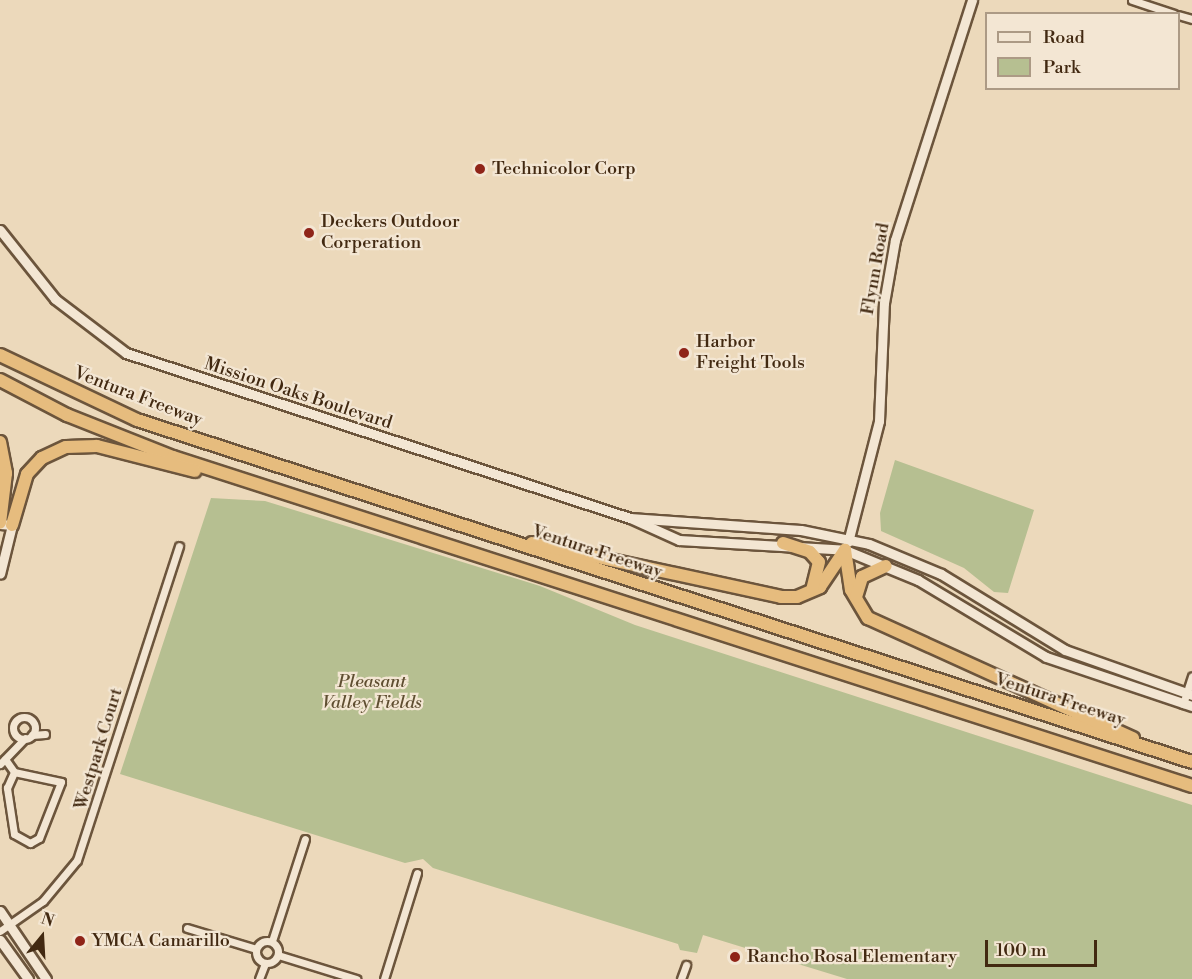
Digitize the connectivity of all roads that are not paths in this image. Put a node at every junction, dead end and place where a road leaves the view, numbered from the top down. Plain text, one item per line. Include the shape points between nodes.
1 (972, 0) edge
2 (1132, 0) edge
3 (1168, 12) edge
4 (0, 230) edge
5 (0, 355) edge
6 (0, 380) edge
7 (0, 442) edge
8 (260, 486) junction
9 (630, 518) junction
10 (6, 524) edge
11 (468, 530) junction
12 (850, 538) junction
13 (783, 543) junction
14 (179, 546) dead end
15 (845, 550) junction
16 (886, 566) junction
17 (0, 574) edge
18 (809, 594) junction
19 (855, 601) junction
20 (1192, 676) edge
21 (1189, 694) edge
22 (1188, 705) edge
23 (27, 734) dead end
24 (1149, 748) junction
25 (3, 761) edge
26 (1192, 762) edge
27 (14, 772) junction
28 (1192, 786) edge
29 (305, 839) dead end
30 (417, 873) dead end
31 (0, 911) edge
32 (187, 928) dead end
33 (4, 929) edge
34 (0, 940) edge
35 (272, 942) junction
36 (256, 949) junction
37 (278, 955) junction
38 (264, 963) junction
39 (686, 965) dead end
40 (28, 979) edge
41 (46, 979) edge
42 (260, 979) edge
43 (356, 979) edge
44 (384, 979) edge
45 (681, 979) edge

1 - 12 main road, Flynn Road via 893,249 884,303 879,421
2 - 3 street
4 - 9 main road, Mission Oaks Boulevard via 55,299 126,353
5 - 11 highway, Ventura Freeway via 137,420
6 - 8 highway via 119,437
7 - 10 highway via 6,473
8 - 10 highway via 77,445 42,458 27,474
8 - 28 highway
9 - 12 main road, Mission Oaks Boulevard
9 - 13 main road, Mission Oaks Boulevard via 679,540
10 - 17 main road
11 - 18 highway via 781,597
11 - 24 highway, Ventura Freeway
12 - 15 main road, Flynn Road
12 - 21 main road, Mission Oaks Boulevard via 917,562 1074,654
13 - 15 main road, Mission Oaks Boulevard
13 - 18 highway via 810,552 819,562
14 - 33 street, Westpark Court via 77,860 43,901
15 - 16 main road, Mission Oaks Boulevard
15 - 18 highway via 827,579
15 - 19 highway
16 - 19 highway via 862,577
16 - 22 main road, Mission Oaks Boulevard via 941,592 1046,657
19 - 24 highway via 868,618 889,629 1114,726
20 - 21 street
21 - 22 street
23 - 25 street
24 - 26 highway, Ventura Freeway
25 - 27 street
27 - 27 street via 61,782 39,838 30,843 14,834 6,788
29 - 35 street
30 - 44 street
31 - 33 main road
32 - 36 street
33 - 41 main road
34 - 40 main road
35 - 36 street
35 - 37 street
36 - 38 street
37 - 38 street
37 - 43 street
38 - 42 street
39 - 45 street

